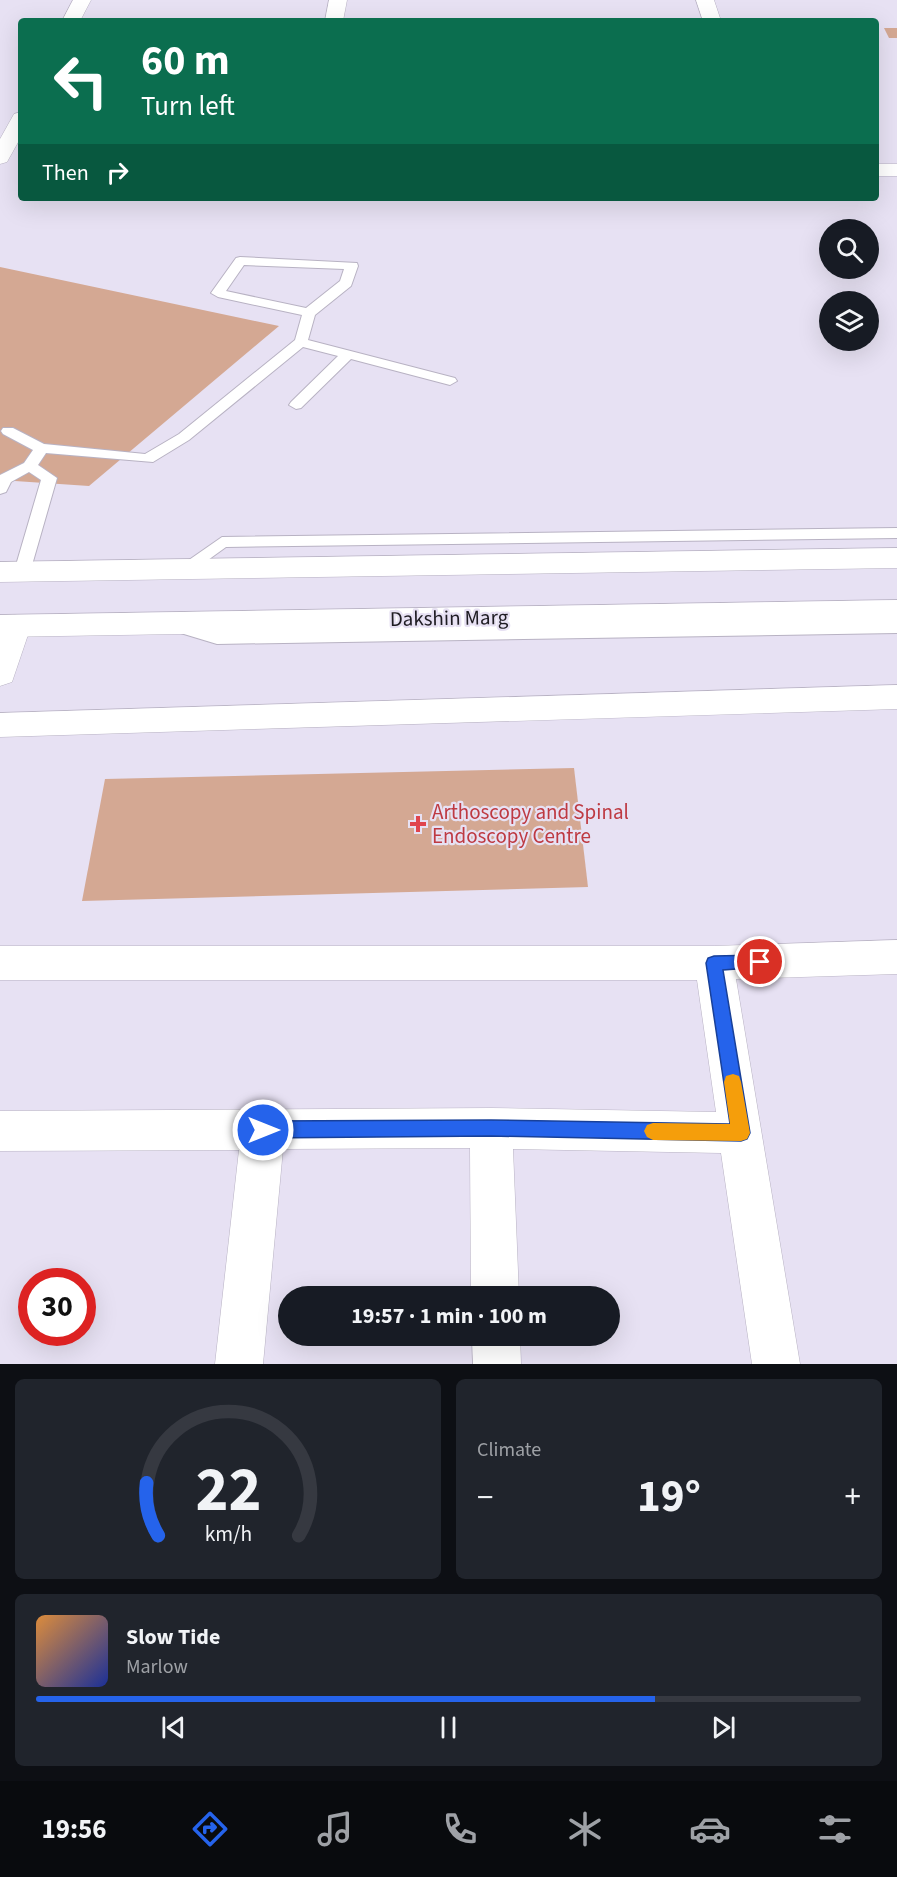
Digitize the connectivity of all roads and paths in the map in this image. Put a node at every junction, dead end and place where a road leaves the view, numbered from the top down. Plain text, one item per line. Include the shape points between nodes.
1 (82, 0) edge
2 (338, 0) edge
3 (705, 0) edge
4 (73, 18) edge
5 (335, 18) edge
6 (711, 18) edge
7 (18, 124) edge
8 (0, 159) edge
9 (0, 165) edge
10 (18, 166) edge
11 (879, 170) edge
12 (897, 170) edge
13 (309, 313) junction
14 (301, 342) junction
15 (348, 354) junction
16 (450, 381) dead end
17 (296, 405) dead end
18 (8, 430) dead end
19 (41, 448) junction
20 (30, 466) junction
21 (0, 489) edge
22 (897, 533) edge
23 (897, 558) edge
24 (184, 569) junction
25 (11, 572) edge
26 (897, 611) edge
27 (168, 623) junction
28 (7, 626) edge
29 (897, 627) edge
30 (0, 674) edge
31 (897, 698) edge
32 (0, 724) edge
33 (897, 957) edge
34 (0, 963) edge
35 (714, 963) junction
36 (491, 1128) junction
37 (263, 1130) junction
38 (0, 1131) edge
39 (741, 1133) junction
40 (495, 1286) edge
41 (496, 1346) edge
42 (239, 1364) edge
43 (496, 1364) edge
44 (776, 1364) edge

1 - 4 street
2 - 5 street
3 - 6 street
7 - 8 street
9 - 10 street
11 - 12 street
13 - 13 lane via 252,300 218,293 240,261 352,266 346,283
13 - 14 lane
14 - 15 lane
14 - 19 lane via 184,437 148,459
15 - 16 lane
15 - 17 lane
18 - 19 lane
19 - 20 lane
20 - 21 lane via 4,479
20 - 25 lane via 49,478
22 - 24 lane via 222,542
23 - 24 street
24 - 25 street
26 - 27 street, Dakshin Marg
27 - 28 street, Dakshin Marg
27 - 29 lane via 218,638
28 - 30 street
31 - 32 street
33 - 35 street
34 - 35 street
35 - 39 street
36 - 37 street
36 - 39 street
36 - 40 street
37 - 38 street
37 - 42 street
39 - 44 street
41 - 43 street

